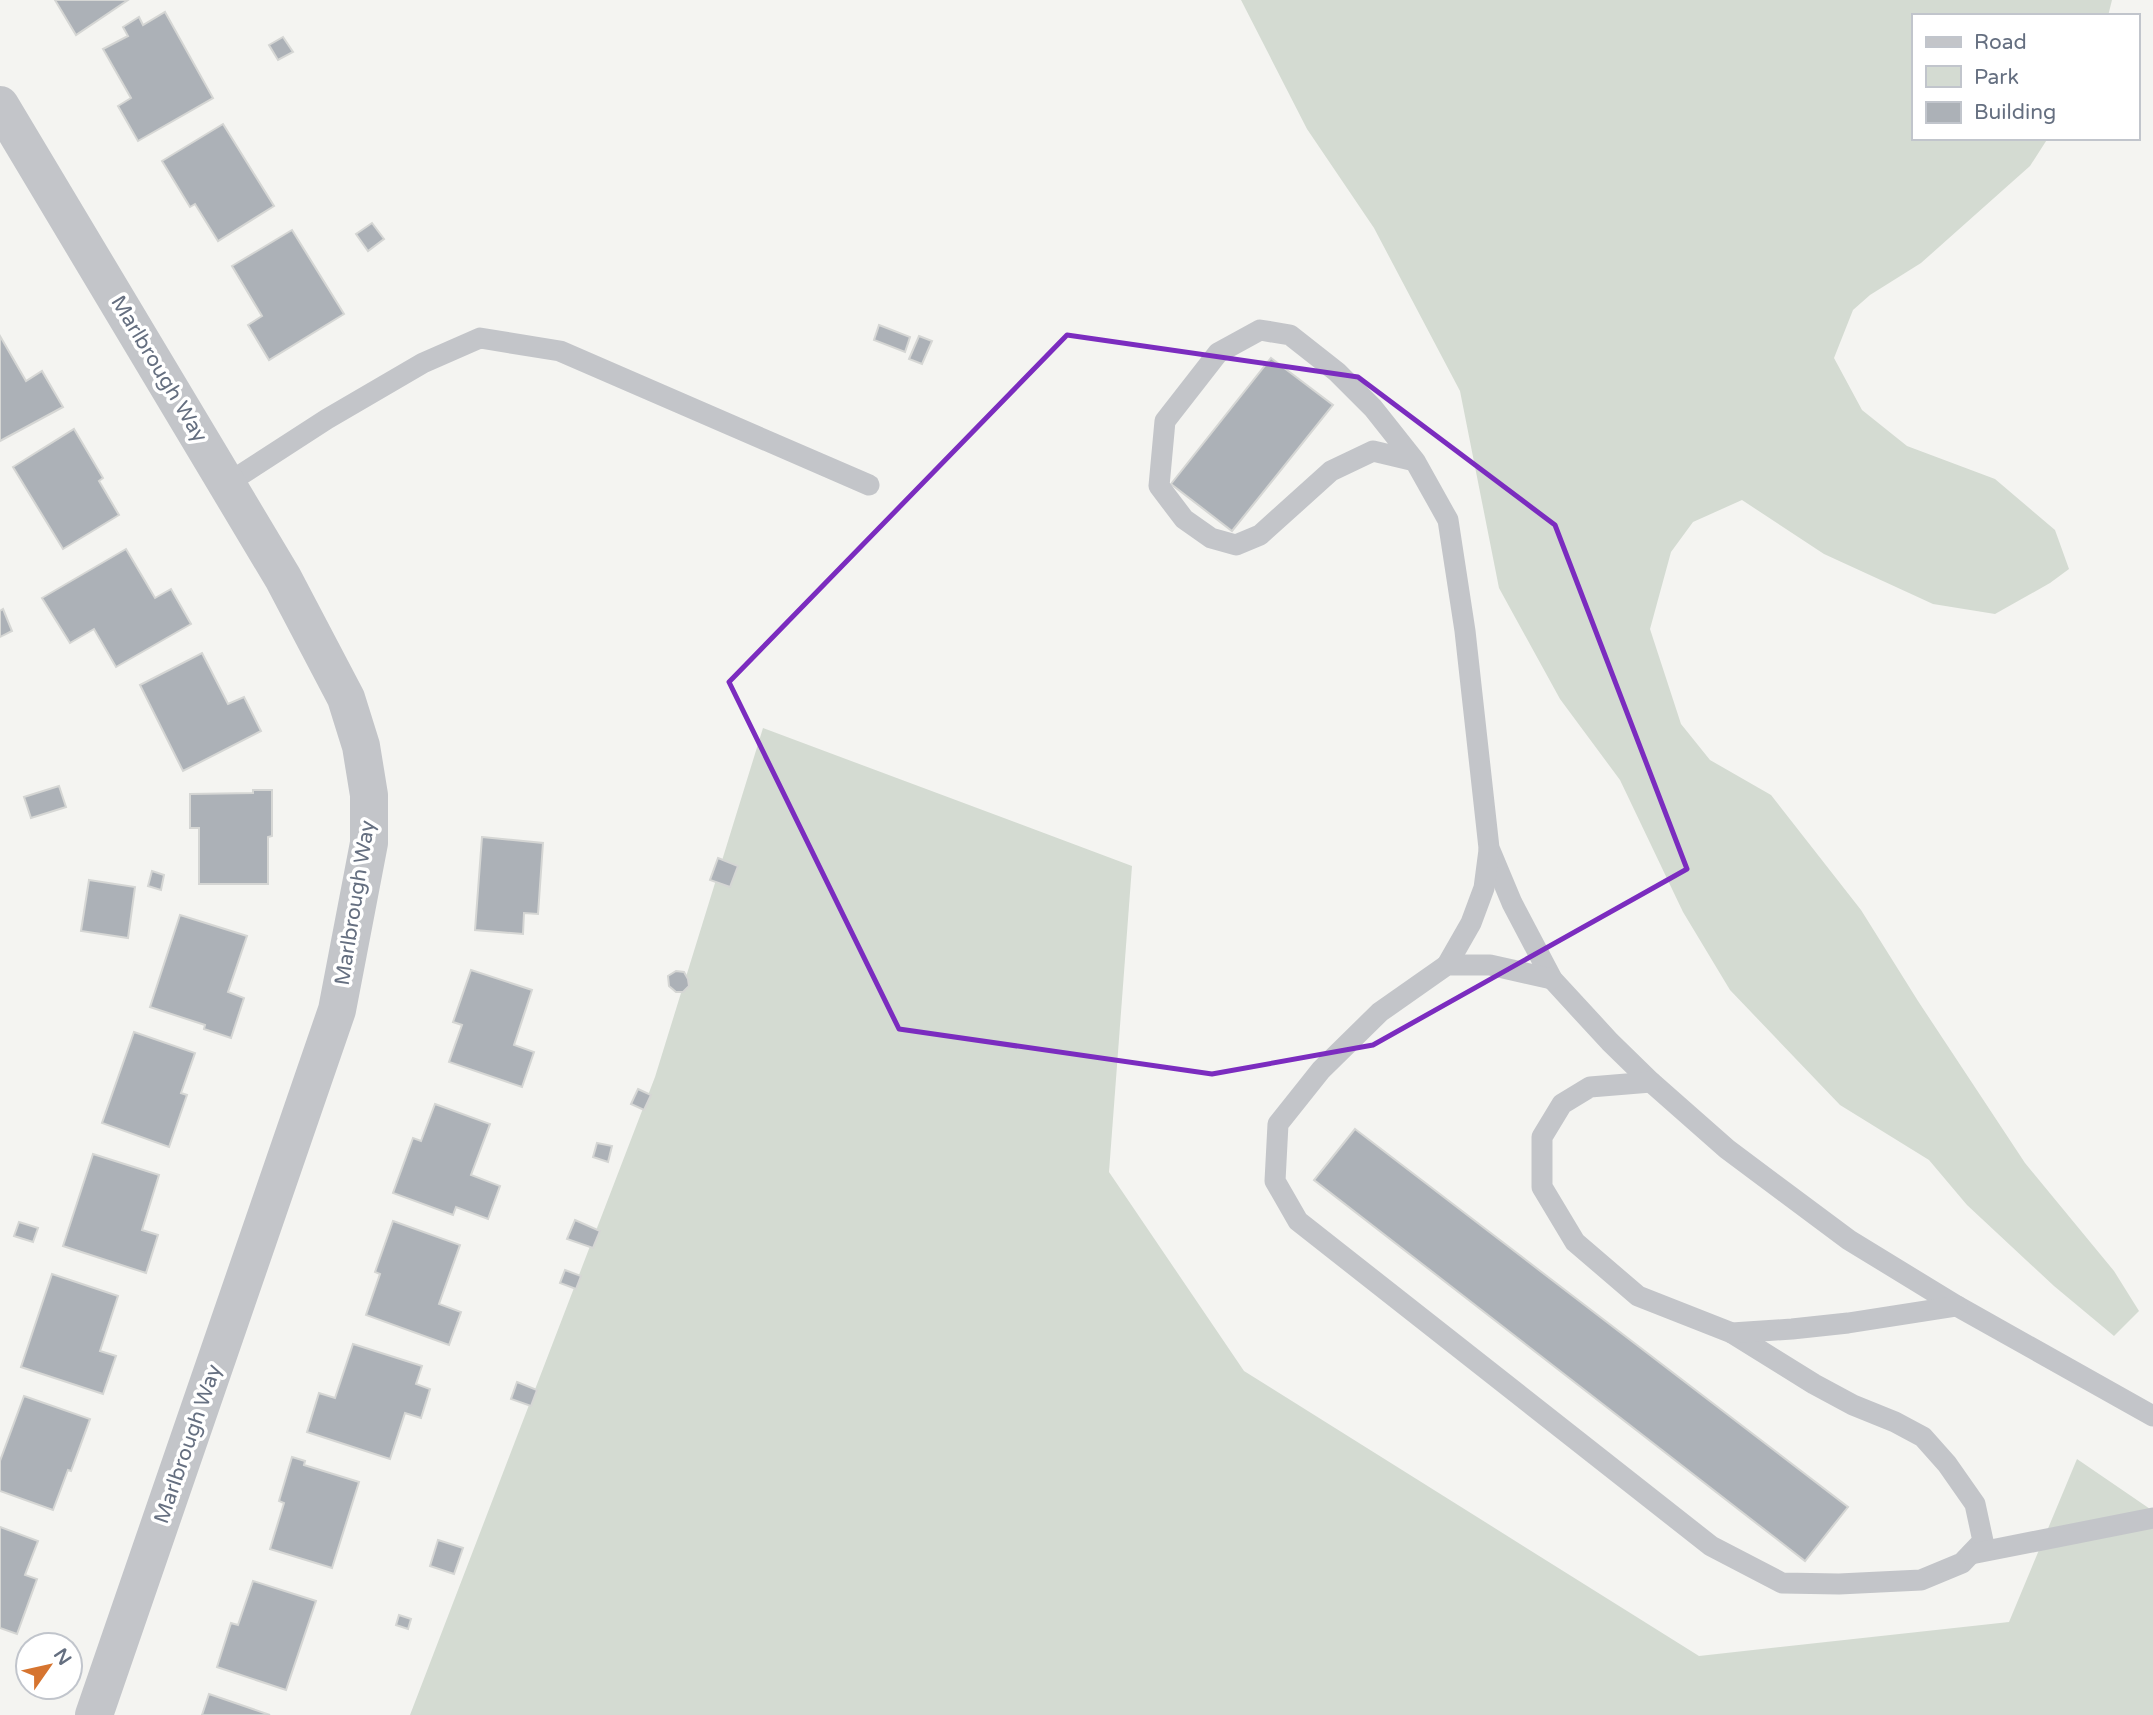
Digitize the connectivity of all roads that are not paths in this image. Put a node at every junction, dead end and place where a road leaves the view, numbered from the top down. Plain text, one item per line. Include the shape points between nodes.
1 (0, 105) edge
2 (1415, 461) junction
3 (228, 484) junction
4 (869, 485) dead end
5 (1489, 848) junction
6 (1447, 965) junction
7 (1552, 979) junction
8 (1651, 1082) junction
9 (1957, 1306) junction
10 (1732, 1333) junction
11 (2153, 1416) edge
12 (2153, 1518) edge
13 (1971, 1554) junction
14 (94, 1715) edge

1 - 3 street, Marlbrough Way
2 - 2 lane via 1373,451 1331,471 1260,535 1236,545 1211,538 1184,519 1159,486 1165,421 1218,353 1260,330 1290,334 1337,372
2 - 5 lane via 1448,520
3 - 4 lane via 411,369 480,338 560,351
3 - 14 street, Marlbrough Way via 346,698 361,746 369,796 369,843 337,1010
5 - 6 lane via 1484,888
5 - 7 lane
6 - 7 lane via 1490,965
6 - 13 lane via 1380,1012 1321,1070 1278,1124 1275,1181 1298,1222 1711,1546 1782,1583 1921,1580 1962,1563
7 - 8 lane
8 - 9 lane via 1727,1149 1849,1240
8 - 10 lane via 1590,1087 1562,1104 1542,1137 1542,1187 1574,1242 1638,1296
9 - 10 lane via 1837,1324
9 - 11 lane
10 - 13 lane via 1814,1384 1923,1437 1975,1504 1983,1541
12 - 13 lane

